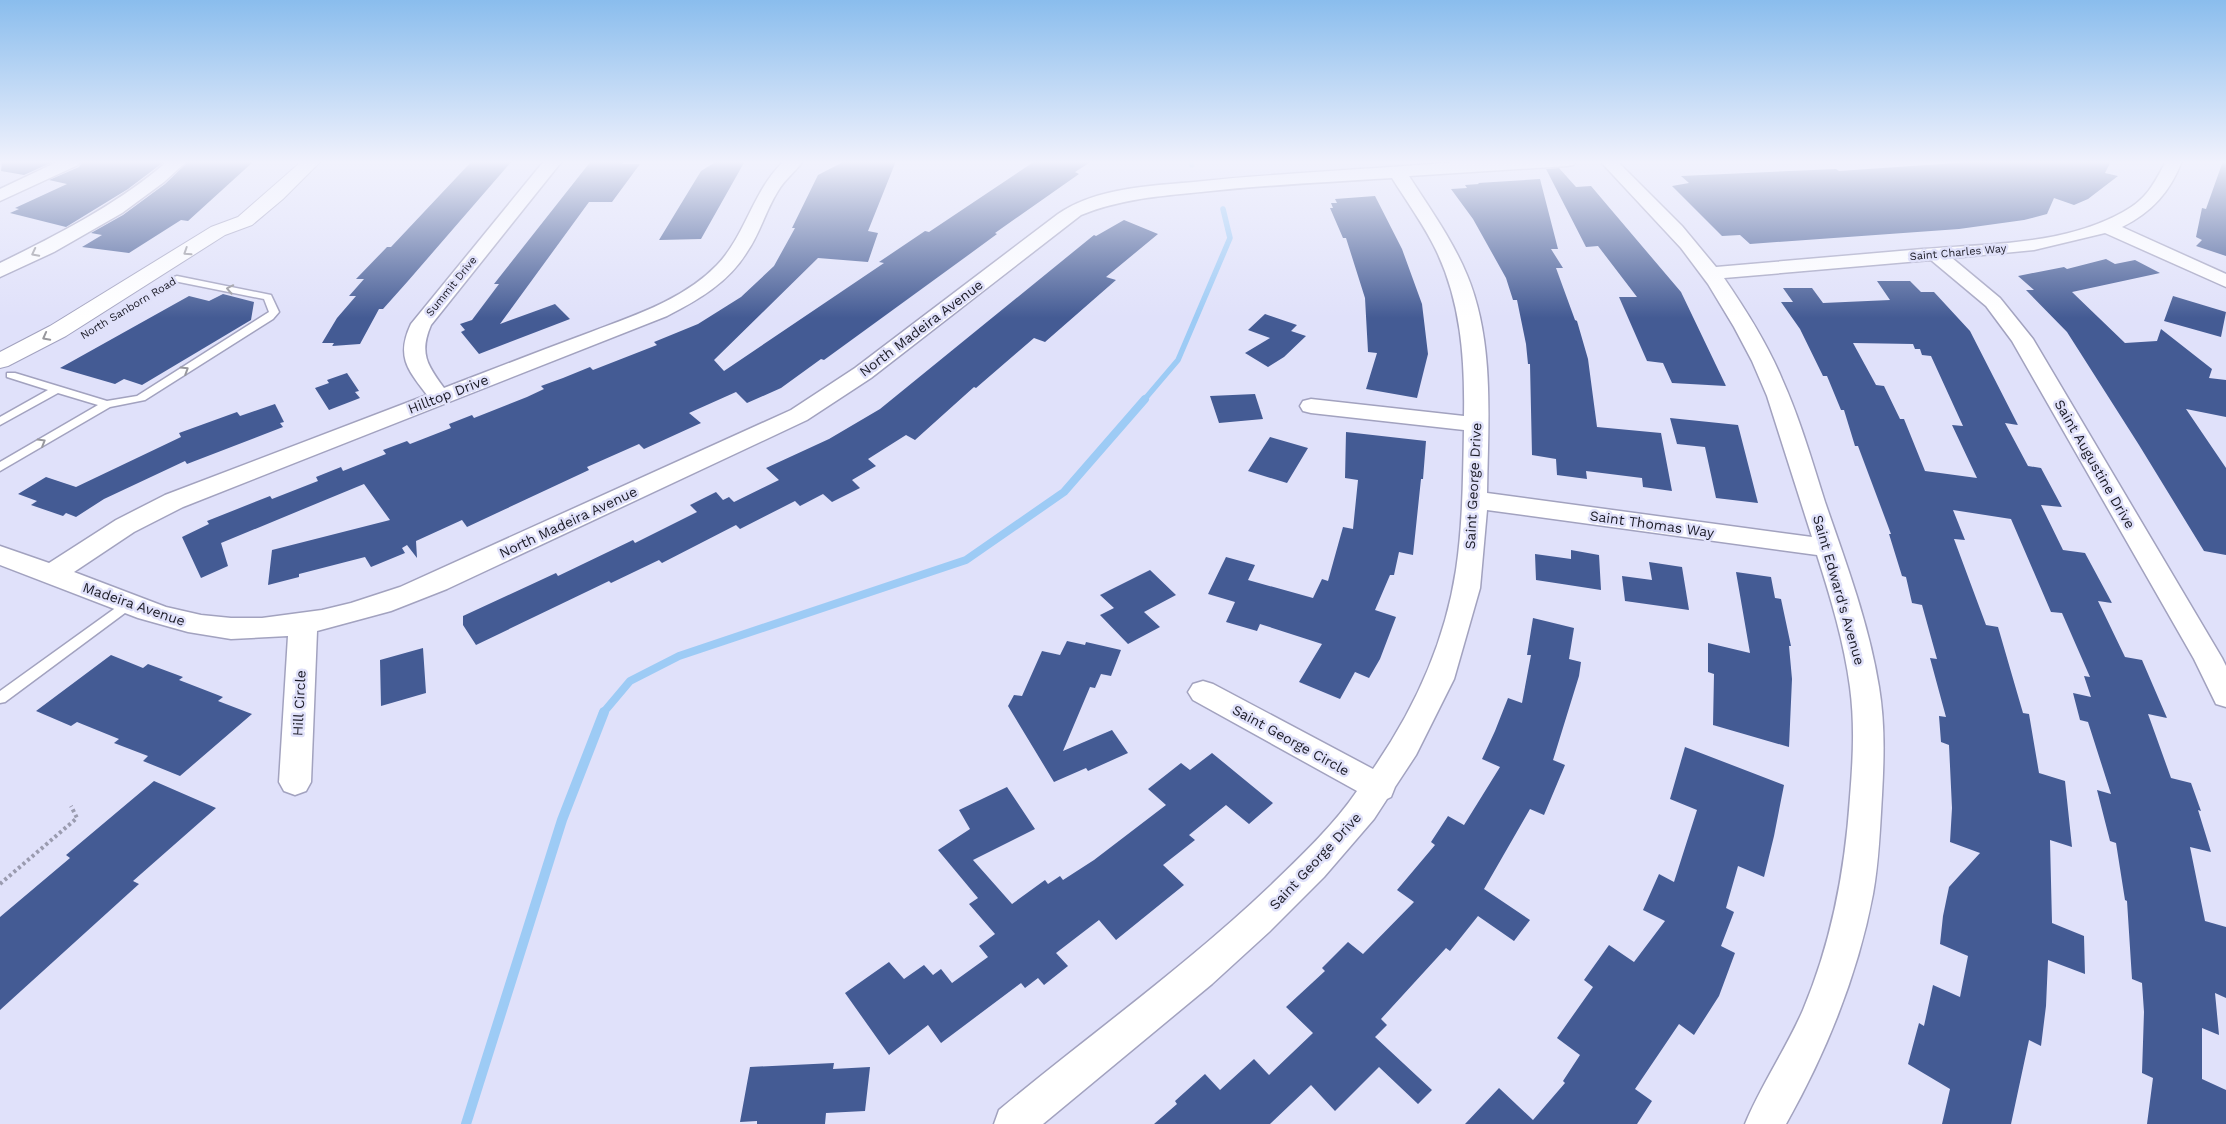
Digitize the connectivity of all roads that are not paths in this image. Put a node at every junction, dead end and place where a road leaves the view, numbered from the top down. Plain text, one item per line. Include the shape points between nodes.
1 (107, 213) edge
2 (254, 213) edge
3 (510, 213) edge
4 (758, 213) edge
5 (1073, 213) edge
6 (1423, 213) edge
7 (1659, 213) edge
8 (2130, 213) edge
9 (245, 221) junction
10 (2105, 226) junction
11 (1935, 254) junction
12 (0, 271) edge
13 (1710, 273) junction
14 (177, 279) junction
15 (2226, 280) edge
16 (4, 373) edge
17 (57, 389) junction
18 (440, 397) junction
19 (108, 404) junction
20 (1311, 406) dead end
21 (0, 422) edge
22 (1476, 424) junction
23 (0, 467) edge
24 (1475, 500) junction
25 (1828, 548) junction
26 (0, 555) edge
27 (52, 574) junction
28 (128, 604) junction
29 (303, 624) junction
30 (1203, 692) dead end
31 (2226, 696) edge
32 (0, 698) edge
33 (295, 782) dead end
34 (1380, 788) junction
35 (1016, 1122) edge
36 (1764, 1124) edge

1 -> 12 street
2 - 9 main road, North Sanborn Road
3 - 18 street, Summit Drive via 416,333 412,346 414,359
4 - 18 street, Hilltop Drive via 733,260 693,295 660,312
5 - 29 street, North Madeira Avenue via 863,373 799,415 429,586 376,606
6 - 22 street, Saint George Drive via 1446,251 1464,294 1474,345
7 - 13 street, Saint Edward's Avenue
8 - 10 street, Saint Charles Way
9 - 14 main road, North Sanborn Road via 223,247
9 -> 16 main road, North Sanborn Road via 218,231 58,331
10 - 11 street, Saint Charles Way via 2038,244
10 - 15 street
11 - 13 street, Saint Charles Way
11 - 31 street, Saint Augustine Drive via 1998,308 2022,339 2208,658
13 - 25 street, Saint Edward's Avenue via 1747,331 1776,391
14 - 16 main road, North Sanborn Road
19 -> 14 lane via 141,398 270,318 274,312 268,297
16 - 17 lane
17 - 19 lane
17 - 21 lane
18 - 27 street, Hilltop Drive via 174,501 125,526
23 -> 19 lane
20 - 22 street
22 - 24 street, Saint George Drive
24 - 25 street, Saint Thomas Way
24 - 34 street, Saint George Drive via 1468,576 1458,626 1428,705
25 - 36 street, Saint Edward's Avenue via 1866,691 1867,778 1861,857 1844,942 1827,993 1804,1049
26 - 27 street, Madeira Avenue
27 - 28 street, Madeira Avenue
28 - 29 street, Madeira Avenue via 202,626 256,628
28 - 32 lane
29 - 33 street, Hill Circle
30 - 34 street, Saint George Circle
34 - 35 street, Saint George Drive via 1331,848 1256,922

